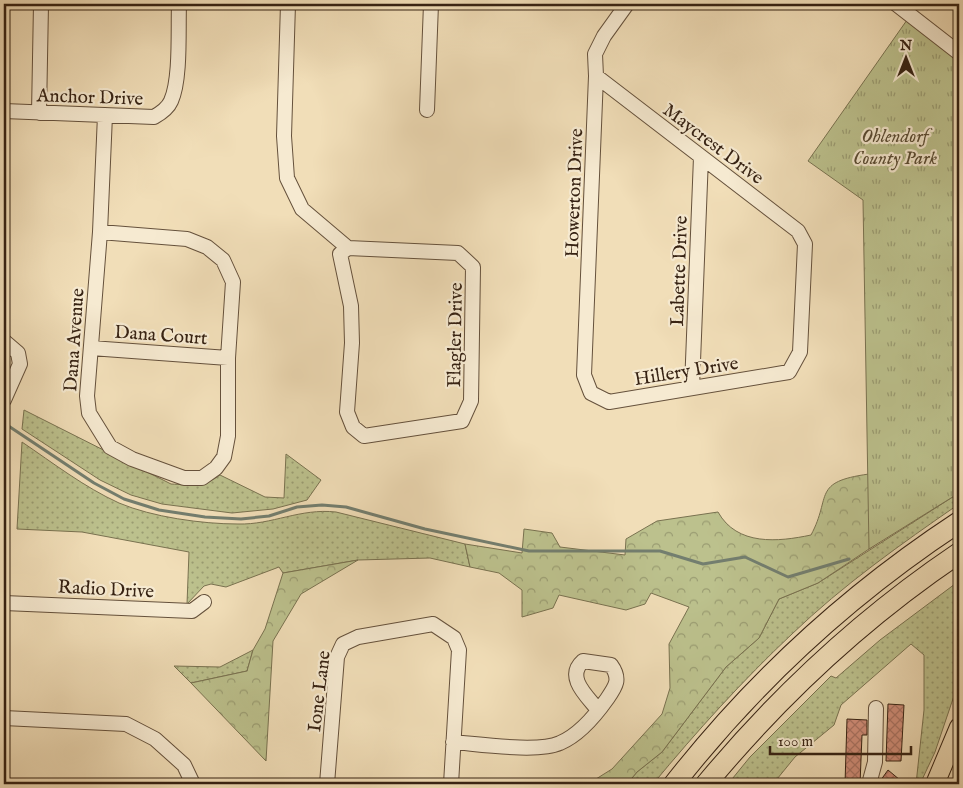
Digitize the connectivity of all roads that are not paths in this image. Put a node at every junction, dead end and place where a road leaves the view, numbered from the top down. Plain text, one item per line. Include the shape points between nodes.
1 (41, 4) edge
2 (179, 4) edge
3 (288, 4) edge
4 (430, 4) edge
5 (627, 4) edge
6 (896, 4) edge
7 (959, 53) edge
8 (596, 76) junction
9 (427, 110) dead end
10 (4, 111) edge
11 (39, 113) junction
12 (104, 115) junction
13 (701, 157) junction
14 (100, 232) junction
15 (348, 248) junction
16 (4, 341) edge
17 (91, 348) junction
18 (228, 358) junction
19 (789, 372) joint
20 (692, 387) junction
21 (591, 393) joint
22 (6, 396) edge
23 (959, 522) edge
24 (959, 552) edge
25 (4, 602) edge
26 (204, 602) dead end
27 (876, 708) dead end
28 (598, 710) dead end
29 (4, 718) edge
30 (959, 727) edge
31 (453, 742) junction
32 (193, 784) edge
33 (327, 784) edge
34 (450, 784) edge
35 (674, 784) edge
36 (706, 784) edge
37 (868, 784) edge
38 (935, 784) edge

1 - 11 street
2 - 12 street, Anchor Drive via 175,89 170,103 154,117
3 - 15 street via 284,136 287,178 302,209
4 - 9 street
5 - 8 street, Howerton Drive via 595,54
6 - 7 street
8 - 13 street, Maycrest Drive
8 - 21 street, Howerton Drive via 584,375
10 - 11 street, Anchor Drive
11 - 12 street, Anchor Drive
12 - 14 street, Dana Avenue
13 - 19 street, Maycrest Drive via 798,231 805,244 800,352
13 - 20 street, Labette Drive
14 - 17 street, Dana Avenue
14 - 18 street via 187,239 208,248 223,260 233,282
15 - 15 street, Flagler Drive via 458,253 473,267 471,401 462,421 364,436 354,427 348,412 351,306 340,254
16 - 22 street via 18,353 20,364
17 - 18 street, Dana Court
17 - 18 street, Dana Avenue via 89,412 110,448 184,478 202,478 224,457 228,436
19 - 20 street, Hillery Drive
20 - 21 street, Hillery Drive via 609,402
23 - 35 highway via 907,558 812,636 750,697
24 - 36 highway via 834,651 759,724
25 - 26 street, Radio Drive via 192,611
27 - 37 street via 875,762
28 - 31 street via 576,735 558,744 540,747
29 - 32 street via 126,724 155,739 184,765
30 - 38 main road
31 - 33 street, Ione Lane via 459,650 454,638 433,624 358,636 343,644 337,657
31 - 34 street

